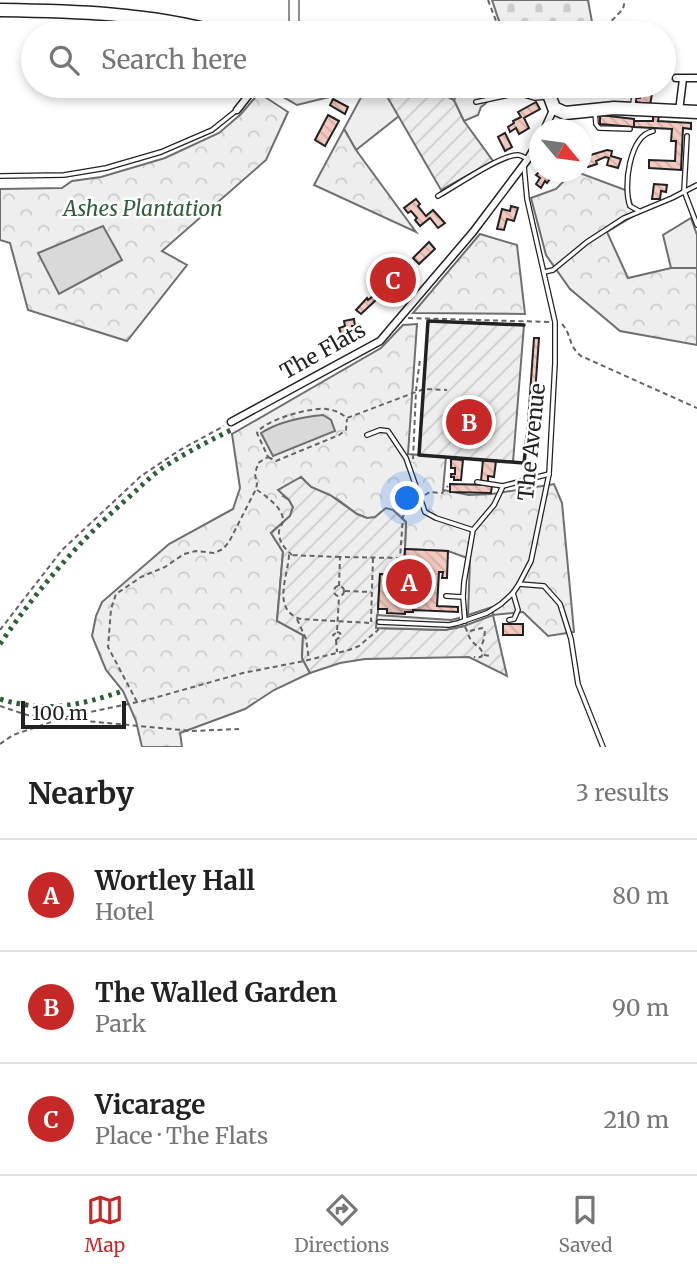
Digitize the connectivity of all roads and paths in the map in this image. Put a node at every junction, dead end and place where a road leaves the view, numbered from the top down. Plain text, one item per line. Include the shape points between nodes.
1 (294, 0) edge
2 (488, 0) edge
3 (625, 0) edge
4 (18, 5) edge
5 (0, 10) edge
6 (160, 21) edge
7 (294, 21) edge
8 (496, 21) edge
9 (612, 21) edge
10 (697, 78) edge
11 (246, 98) edge
12 (495, 98) edge
13 (550, 98) edge
14 (551, 98) edge
15 (633, 98) edge
16 (476, 102) dead end
17 (632, 108) junction
18 (237, 110) joint
19 (595, 110) junction
20 (679, 111) junction
21 (697, 112) edge
22 (546, 119) edge
23 (630, 129) dead end
24 (653, 131) dead end
25 (687, 136) dead end
26 (529, 157) edge
27 (526, 162) junction
28 (0, 176) edge
29 (697, 185) edge
30 (684, 191) junction
31 (438, 196) dead end
32 (630, 206) junction
33 (640, 212) junction
34 (624, 218) junction
35 (697, 225) edge
36 (544, 272) junction
37 (400, 318) junction
38 (555, 322) junction
39 (420, 359) dead end
40 (447, 390) dead end
41 (416, 391) junction
42 (697, 408) edge
43 (347, 418) junction
44 (231, 422) joint
45 (367, 435) dead end
46 (268, 457) junction
47 (410, 468) junction
48 (549, 474) junction
49 (477, 482) dead end
50 (448, 486) dead end
51 (503, 486) junction
52 (256, 489) junction
53 (421, 499) junction
54 (473, 530) junction
55 (292, 555) junction
56 (340, 556) junction
57 (373, 558) junction
58 (519, 584) junction
59 (339, 586) junction
60 (344, 591) junction
61 (372, 592) junction
62 (513, 593) junction
63 (339, 596) junction
64 (446, 596) dead end
65 (463, 597) junction
66 (296, 618) junction
67 (509, 620) dead end
68 (337, 621) junction
69 (371, 621) junction
70 (379, 622) junction
71 (464, 622) junction
72 (0, 630) edge
73 (468, 631) junction
74 (481, 648) junction
75 (337, 653) junction
76 (483, 654) junction
77 (490, 656) dead end
78 (474, 657) dead end
79 (309, 660) junction
80 (137, 702) junction
81 (0, 706) edge
82 (62, 718) junction
83 (239, 729) dead end
84 (0, 744) edge
85 (603, 747) edge

1 - 7 street
2 - 8 path
3 - 9 path
4 - 5 highway
4 - 6 highway
10 - 20 street via 679,78
11 - 18 street
12 - 16 lane
13 - 22 street
14 - 19 highway via 565,113
15 - 17 lane
17 - 19 highway
17 - 20 highway
18 - 28 lane via 212,130 150,156 64,175
19 - 23 lane via 598,128
20 - 21 highway
24 - 32 lane via 643,136 629,167
25 - 30 lane
26 - 27 street, The Flats
27 - 31 lane via 520,155 495,162
27 - 36 lane, The Avenue via 527,199
27 - 37 street, The Flats
29 - 30 lane
30 - 33 lane
30 - 35 lane
32 - 33 lane
32 - 34 lane
33 - 34 lane
34 - 36 lane
36 - 38 lane, The Avenue
37 - 38 path
37 - 44 street, The Flats via 380,341
38 - 42 path via 566,329 573,350 581,356
38 - 48 lane, The Avenue
39 - 41 path
40 - 41 path
41 - 43 path
41 - 47 path
43 - 46 path via 346,430 340,435 276,461
43 - 46 path via 323,408 278,418 257,433
44 - 72 path via 141,476 62,550
45 - 47 lane via 388,431
46 - 52 path via 258,463
47 - 53 lane
48 - 51 lane
48 - 58 lane, The Avenue via 531,561
49 - 51 lane
50 - 53 path via 442,493 430,492
51 - 54 lane
52 - 55 path via 281,513 279,533 283,547
52 - 80 path via 223,549 184,554 116,594 108,647
53 - 54 lane via 425,512
53 - 57 path via 403,516 400,558
54 - 65 lane
55 - 56 path
55 - 66 path via 283,599
56 - 57 path
56 - 59 path
57 - 61 path
58 - 62 lane, The Avenue
58 - 85 lane via 544,586 560,604 578,684
59 - 60 path
59 - 63 path via 334,590
60 - 61 path
60 - 63 path
61 - 69 path
62 - 67 lane via 518,610
62 - 71 lane, The Avenue
63 - 68 path
64 - 65 lane
65 - 71 lane
66 - 68 path
66 - 79 path
68 - 69 path
68 - 75 path via 341,636 336,640
69 - 70 path
70 - 71 lane, The Avenue
70 - 75 path via 378,629 359,646
71 - 73 path
73 - 74 path
73 - 74 path via 485,630
74 - 76 path
75 - 79 path
76 - 77 path
76 - 78 path
79 - 80 path
80 - 82 path
81 - 82 path via 27,715
82 - 83 path via 192,731
82 - 84 path

